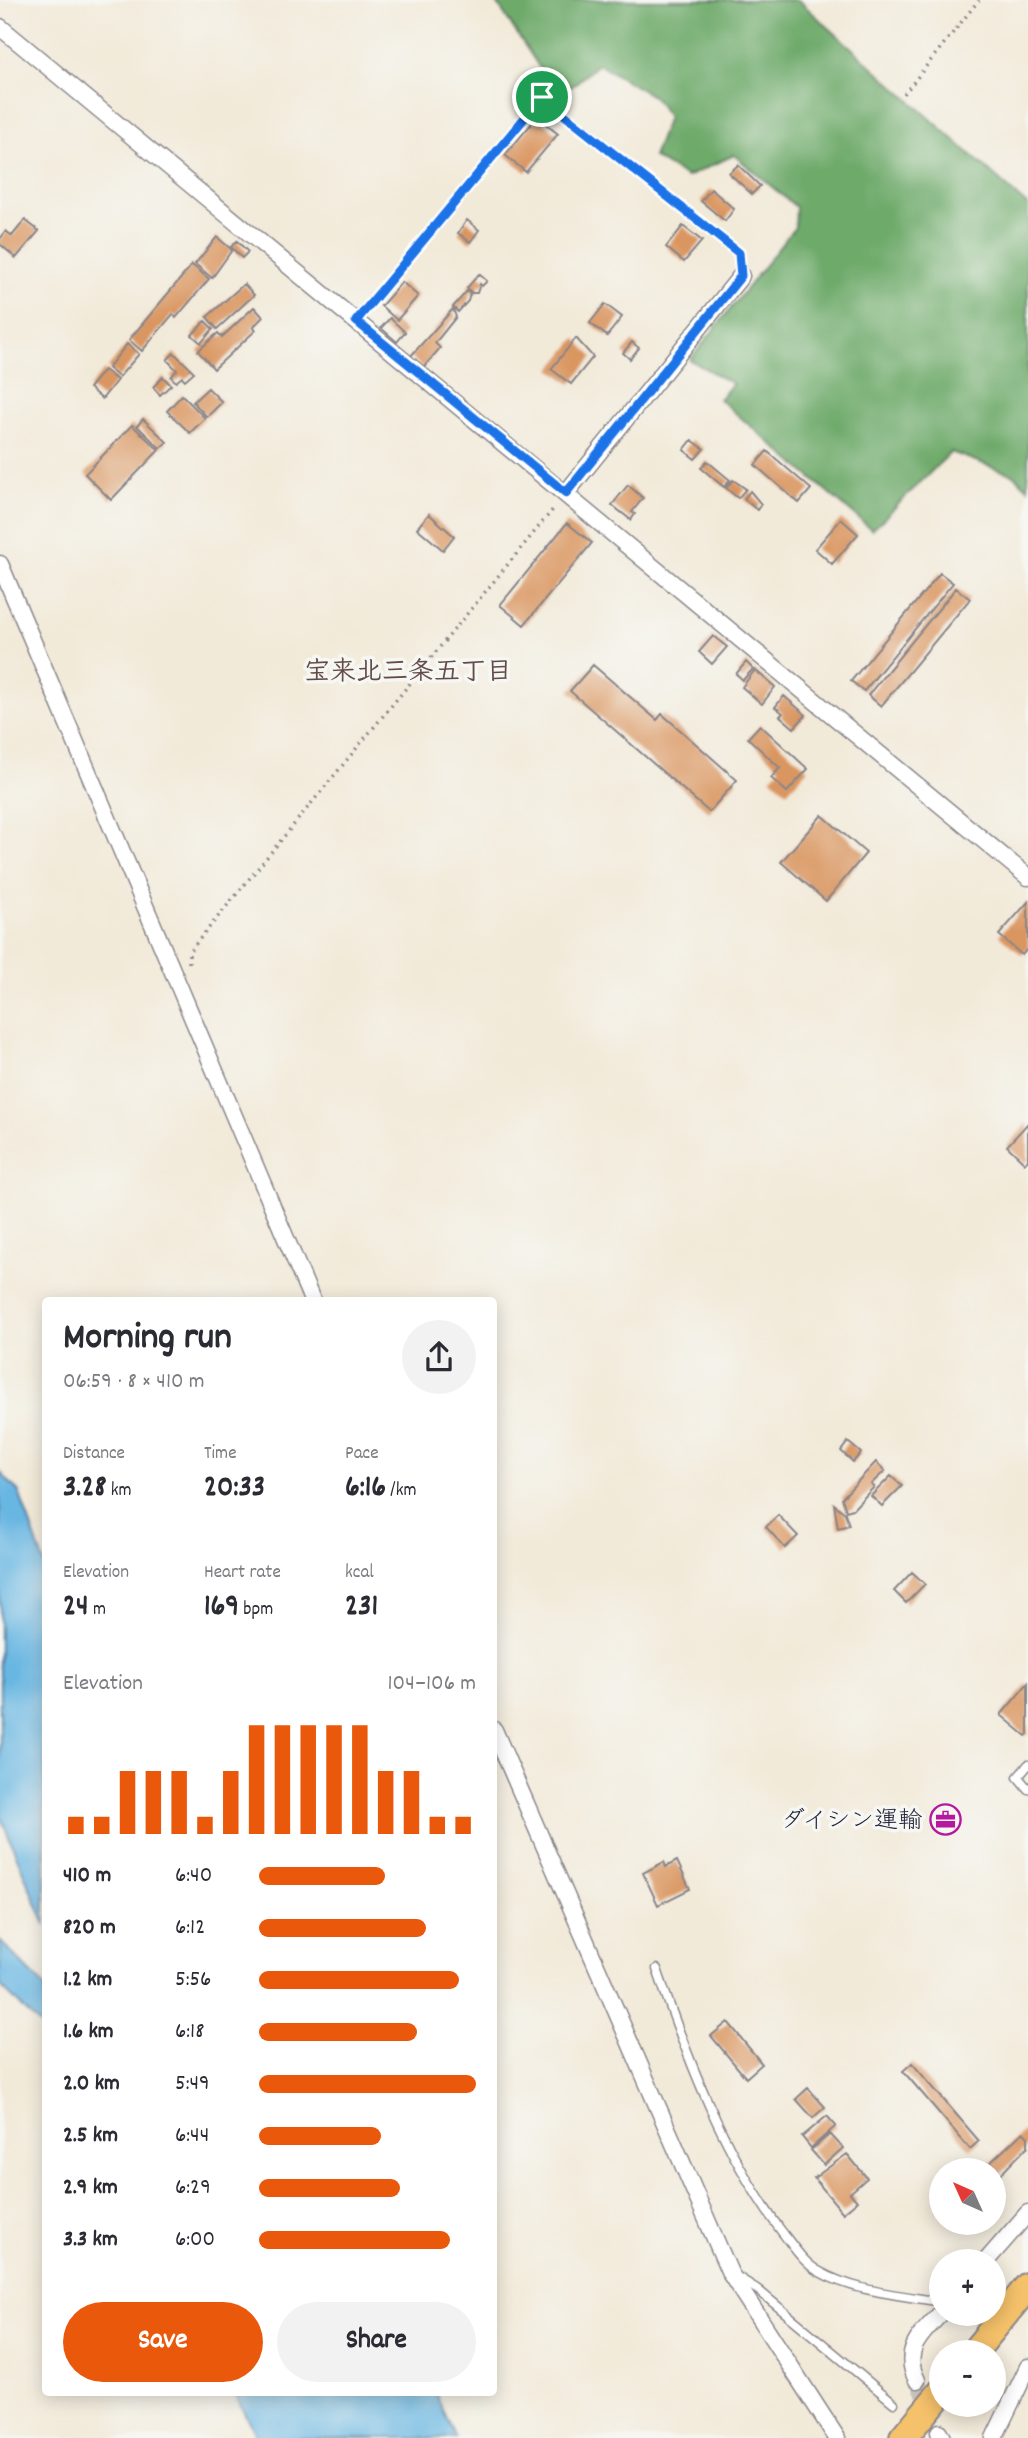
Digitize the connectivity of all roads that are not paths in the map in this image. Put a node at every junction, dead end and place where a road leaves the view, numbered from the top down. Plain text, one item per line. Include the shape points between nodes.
1 (0, 27) edge
2 (741, 276) joint
3 (356, 321) junction
4 (566, 493) junction
5 (0, 564) edge
6 (1028, 877) edge
7 (311, 1297) edge
8 (497, 1737) edge
9 (1028, 1765) edge
10 (1028, 1789) edge
11 (657, 1969) dead end
12 (1028, 2213) edge
13 (996, 2249) edge
14 (730, 2273) junction
15 (1028, 2286) edge
16 (929, 2300) edge
17 (930, 2326) edge
18 (984, 2340) edge
19 (1028, 2367) edge
20 (917, 2380) tunnel mouth
21 (894, 2403) dead end
22 (929, 2407) edge
23 (837, 2438) edge
24 (903, 2438) edge
25 (994, 2438) edge

1 - 3 street
2 - 3 lane via 739,253 542,97
2 - 4 street
3 - 4 street
4 - 6 street
5 - 7 street
8 - 14 street
9 - 10 lane via 1017,1777
11 - 16 lane via 703,2092 762,2206 801,2258 843,2283
12 - 13 street
14 - 21 lane via 758,2290
14 - 23 street
15 - 18 main road
17 - 20 street via 911,2356
19 - 25 street
22 - 24 main road

